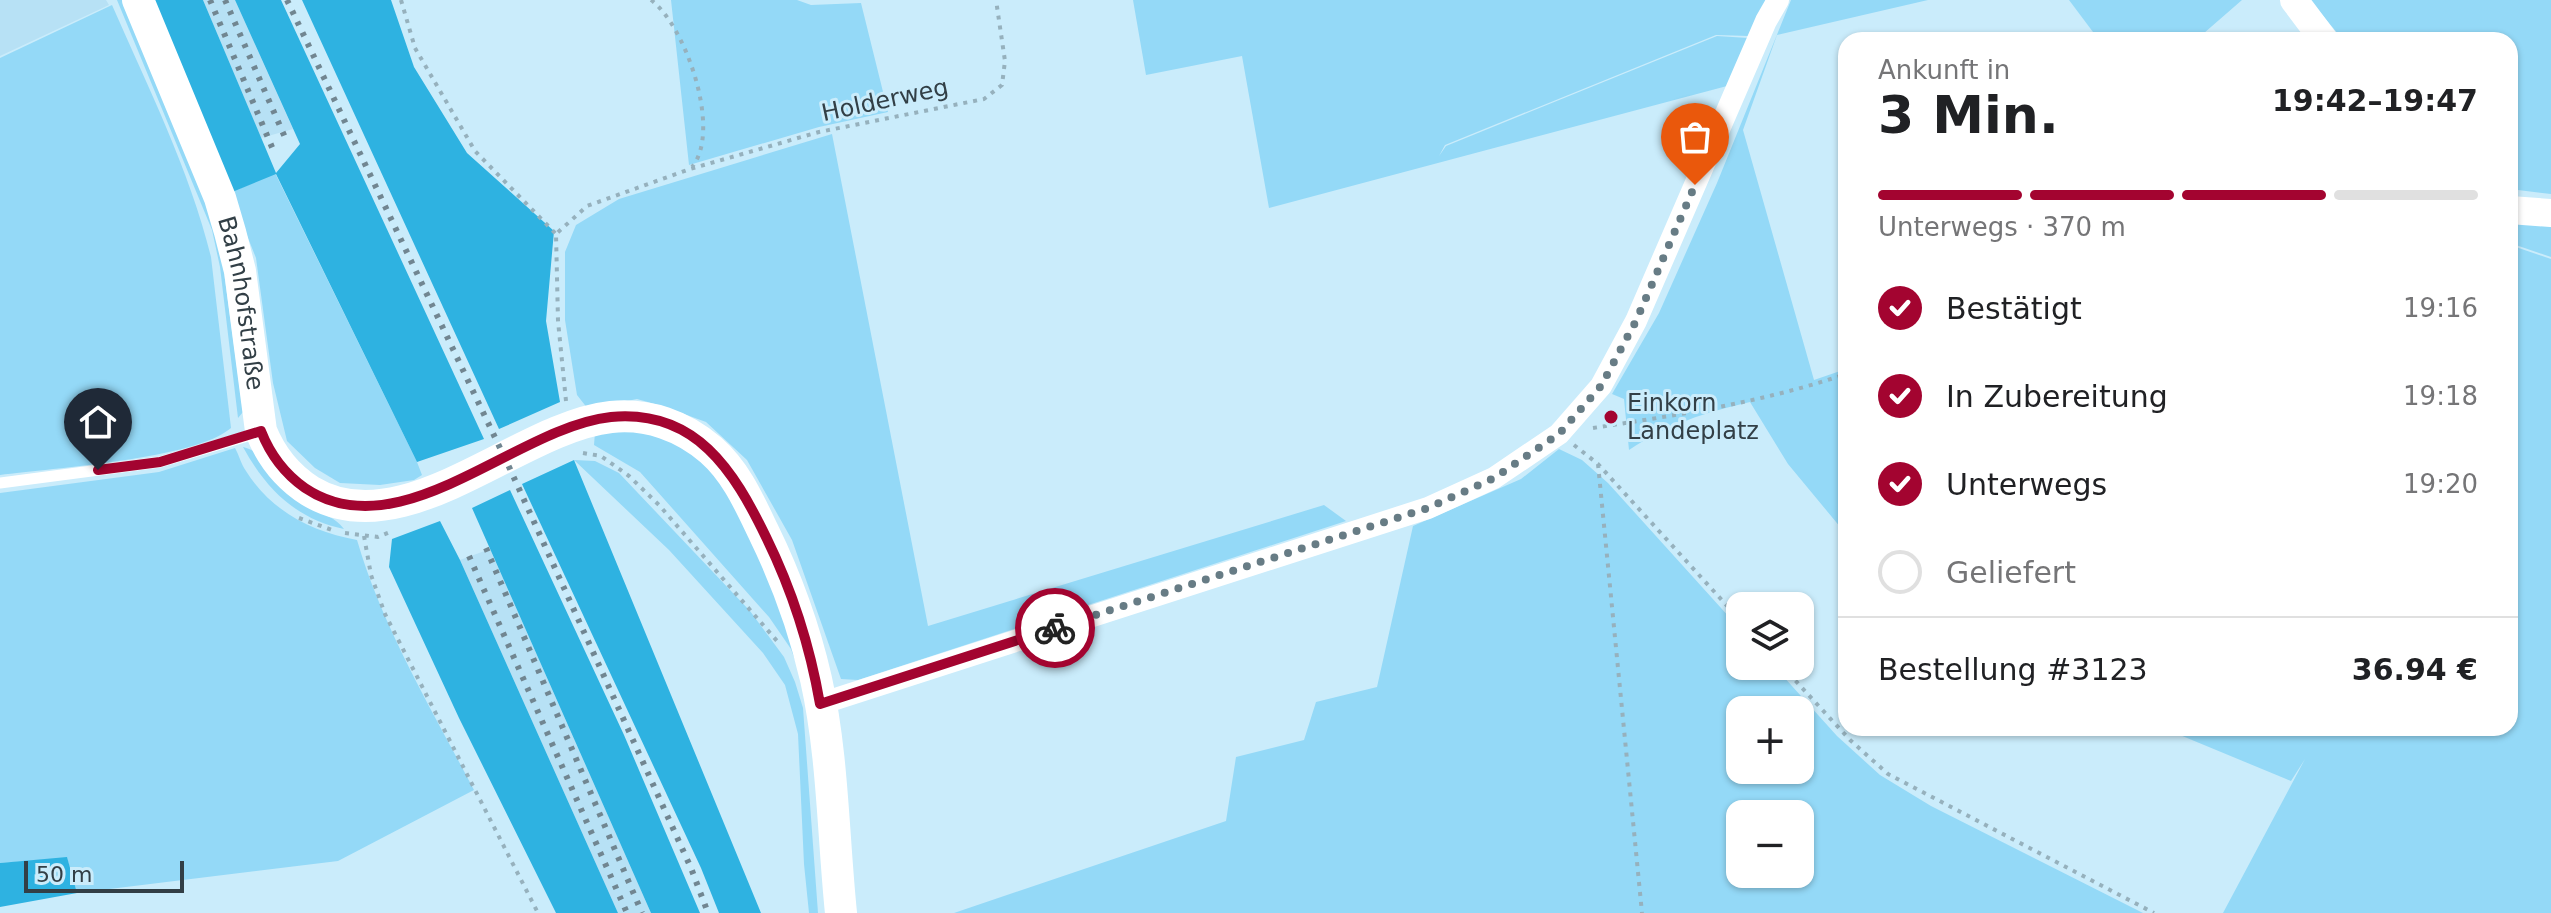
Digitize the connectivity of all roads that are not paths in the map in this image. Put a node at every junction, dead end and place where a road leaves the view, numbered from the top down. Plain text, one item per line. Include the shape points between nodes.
1 (138, 0) edge
2 (1778, 0) edge
3 (2294, 0) edge
4 (2318, 32) edge
5 (2518, 211) edge
6 (2551, 213) edge
7 (261, 431) junction
8 (0, 483) edge
9 (820, 704) junction
10 (841, 913) edge

1 - 7 main road, Bahnhofstraße via 230,232
2 - 9 street via 1636,321 1601,386 1559,434 1494,478 1428,508
3 - 4 street
5 - 6 street
7 - 8 lane via 160,462
7 - 9 main road, Bahnhofstraße via 271,452 298,482 364,521 383,505 566,439 610,417 651,418 684,431 723,463 744,491 786,581
9 - 10 main road, Bahnhofstraße

